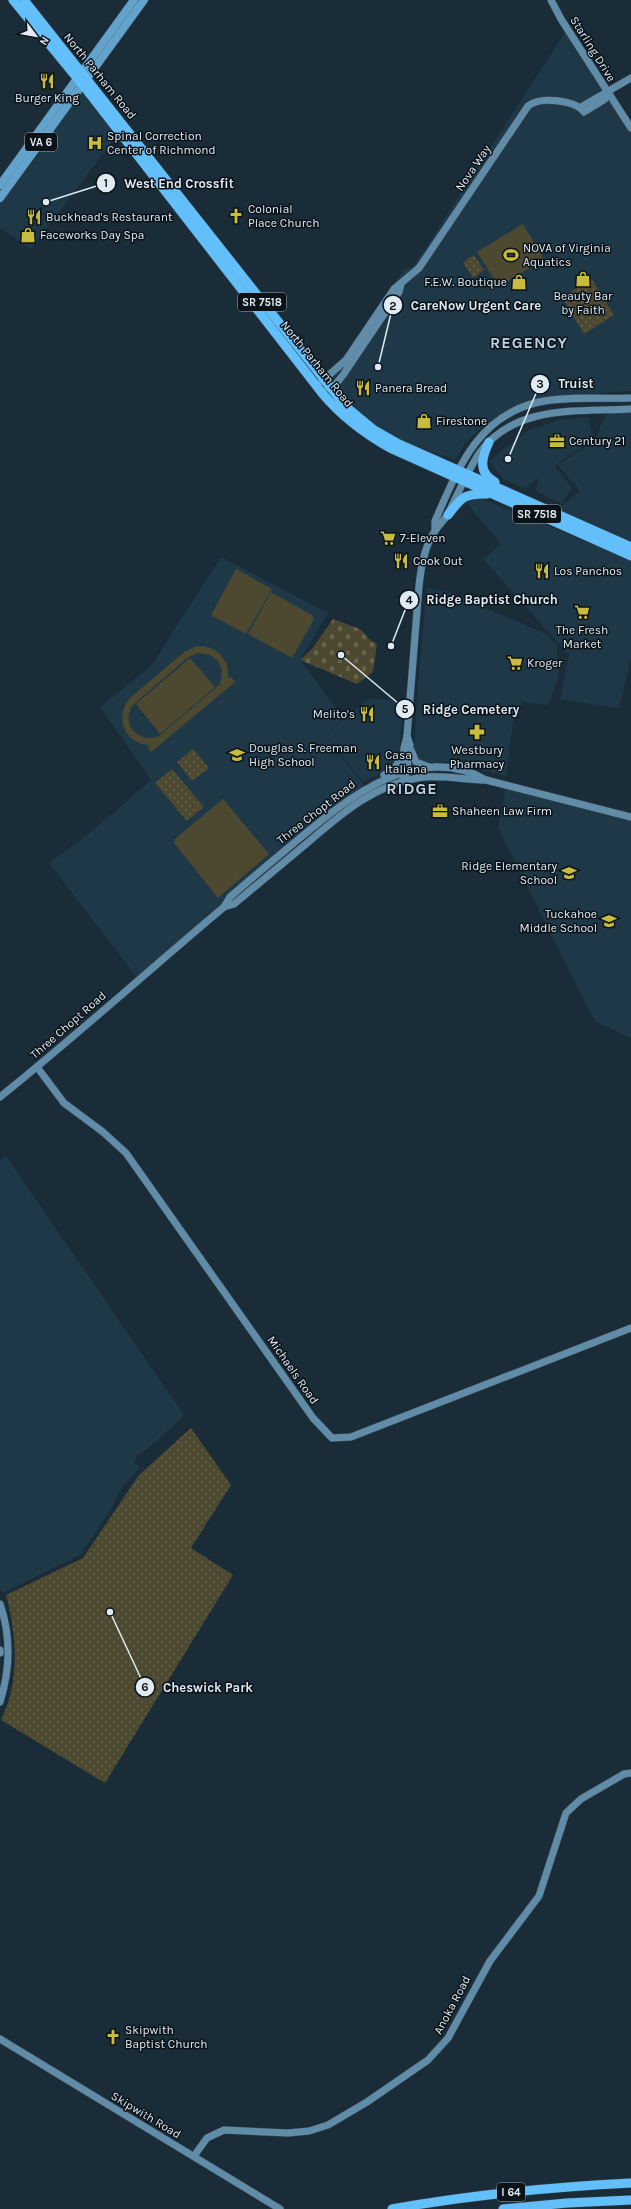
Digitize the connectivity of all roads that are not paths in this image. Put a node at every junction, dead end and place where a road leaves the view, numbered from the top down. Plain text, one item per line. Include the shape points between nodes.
1 (13, 0) edge
2 (24, 0) edge
3 (134, 0) edge
4 (144, 0) edge
5 (551, 0) edge
6 (82, 78) junction
7 (631, 78) edge
8 (608, 93) junction
9 (631, 128) edge
10 (0, 185) edge
11 (0, 198) edge
12 (401, 284) junction
13 (320, 383) junction
14 (329, 388) junction
15 (631, 398) edge
16 (631, 409) edge
17 (489, 442) junction
18 (429, 462) junction
19 (462, 476) junction
20 (511, 493) junction
21 (492, 494) junction
22 (448, 515) junction
23 (435, 530) junction
24 (631, 547) edge
25 (631, 556) edge
26 (407, 747) junction
27 (433, 768) junction
28 (405, 772) junction
29 (486, 780) junction
30 (403, 781) junction
31 (371, 785) junction
32 (631, 817) edge
33 (224, 907) junction
34 (37, 1067) junction
35 (0, 1097) edge
36 (631, 1328) edge
37 (0, 1604) edge
38 (0, 1702) edge
39 (631, 1773) edge
40 (0, 2039) edge
41 (194, 2156) junction
42 (631, 2183) edge
43 (631, 2200) edge
44 (280, 2209) edge
45 (392, 2209) edge
46 (503, 2209) edge

1 - 6 highway, North Parham Road / SR 7518
2 - 6 highway, North Parham Road / SR 7518
3 - 6 main road, VA 6
4 - 6 main road, VA 6
5 - 8 main road, Starling Drive
6 - 10 main road, VA 6
6 - 11 main road, VA 6
6 - 13 highway, North Parham Road / SR 7518
7 - 8 main road, Nova Way
8 - 9 main road, Starling Drive
8 - 12 main road, Nova Way via 605,99 583,110 544,100 528,106 419,268
12 - 13 main road, Nova Way via 394,289 346,360
12 - 14 main road via 399,292 343,375
13 - 14 highway, North Parham Road / SR 7518
13 - 18 highway, North Parham Road / SR 7518 via 339,411 368,435
14 - 18 highway, North Parham Road / SR 7518 via 345,406 374,430
15 - 19 main road via 546,401 517,410 497,421 473,445
16 - 17 main road via 536,415 511,425
17 - 19 main road
17 - 20 highway via 482,459 483,469 491,480
18 - 19 highway, North Parham Road / SR 7518
19 - 20 highway, North Parham Road / SR 7518
19 - 21 highway, North Parham Road / SR 7518
19 - 22 main road
19 - 23 main road via 436,521
20 - 24 highway, North Parham Road / SR 7518
21 - 22 highway via 476,493 465,496
21 - 25 highway, North Parham Road / SR 7518
22 - 23 main road
23 - 26 main road via 425,554 420,581
26 - 27 main road via 416,762
26 - 28 main road
26 - 31 main road via 395,768
27 - 28 main road, Three Chopt Road
27 - 29 main road, Three Chopt Road via 464,770
28 - 30 main road
28 - 31 main road, Three Chopt Road
29 - 30 main road, Three Chopt Road via 438,776
29 - 32 main road, Three Chopt Road
30 - 33 main road, Three Chopt Road via 375,792 349,808 234,904
31 - 33 main road, Three Chopt Road via 323,819 230,897
33 - 34 main road, Three Chopt Road
34 - 35 main road, Three Chopt Road
34 - 36 main road, Michaels Road via 64,1103 126,1153 317,1424 332,1438 351,1437
37 - 38 main road via 7,1632 8,1655 6,1680
39 - 41 main road, Anoka Road via 624,1774 588,1796 566,1813 539,1896 490,1961 448,2038 428,2060 328,2125 309,2131 288,2133 224,2130 207,2138
40 - 41 main road, Skipwith Road
41 - 44 main road, Skipwith Road
42 - 45 highway, I 64 via 468,2196
43 - 46 highway, I 64 via 567,2202

